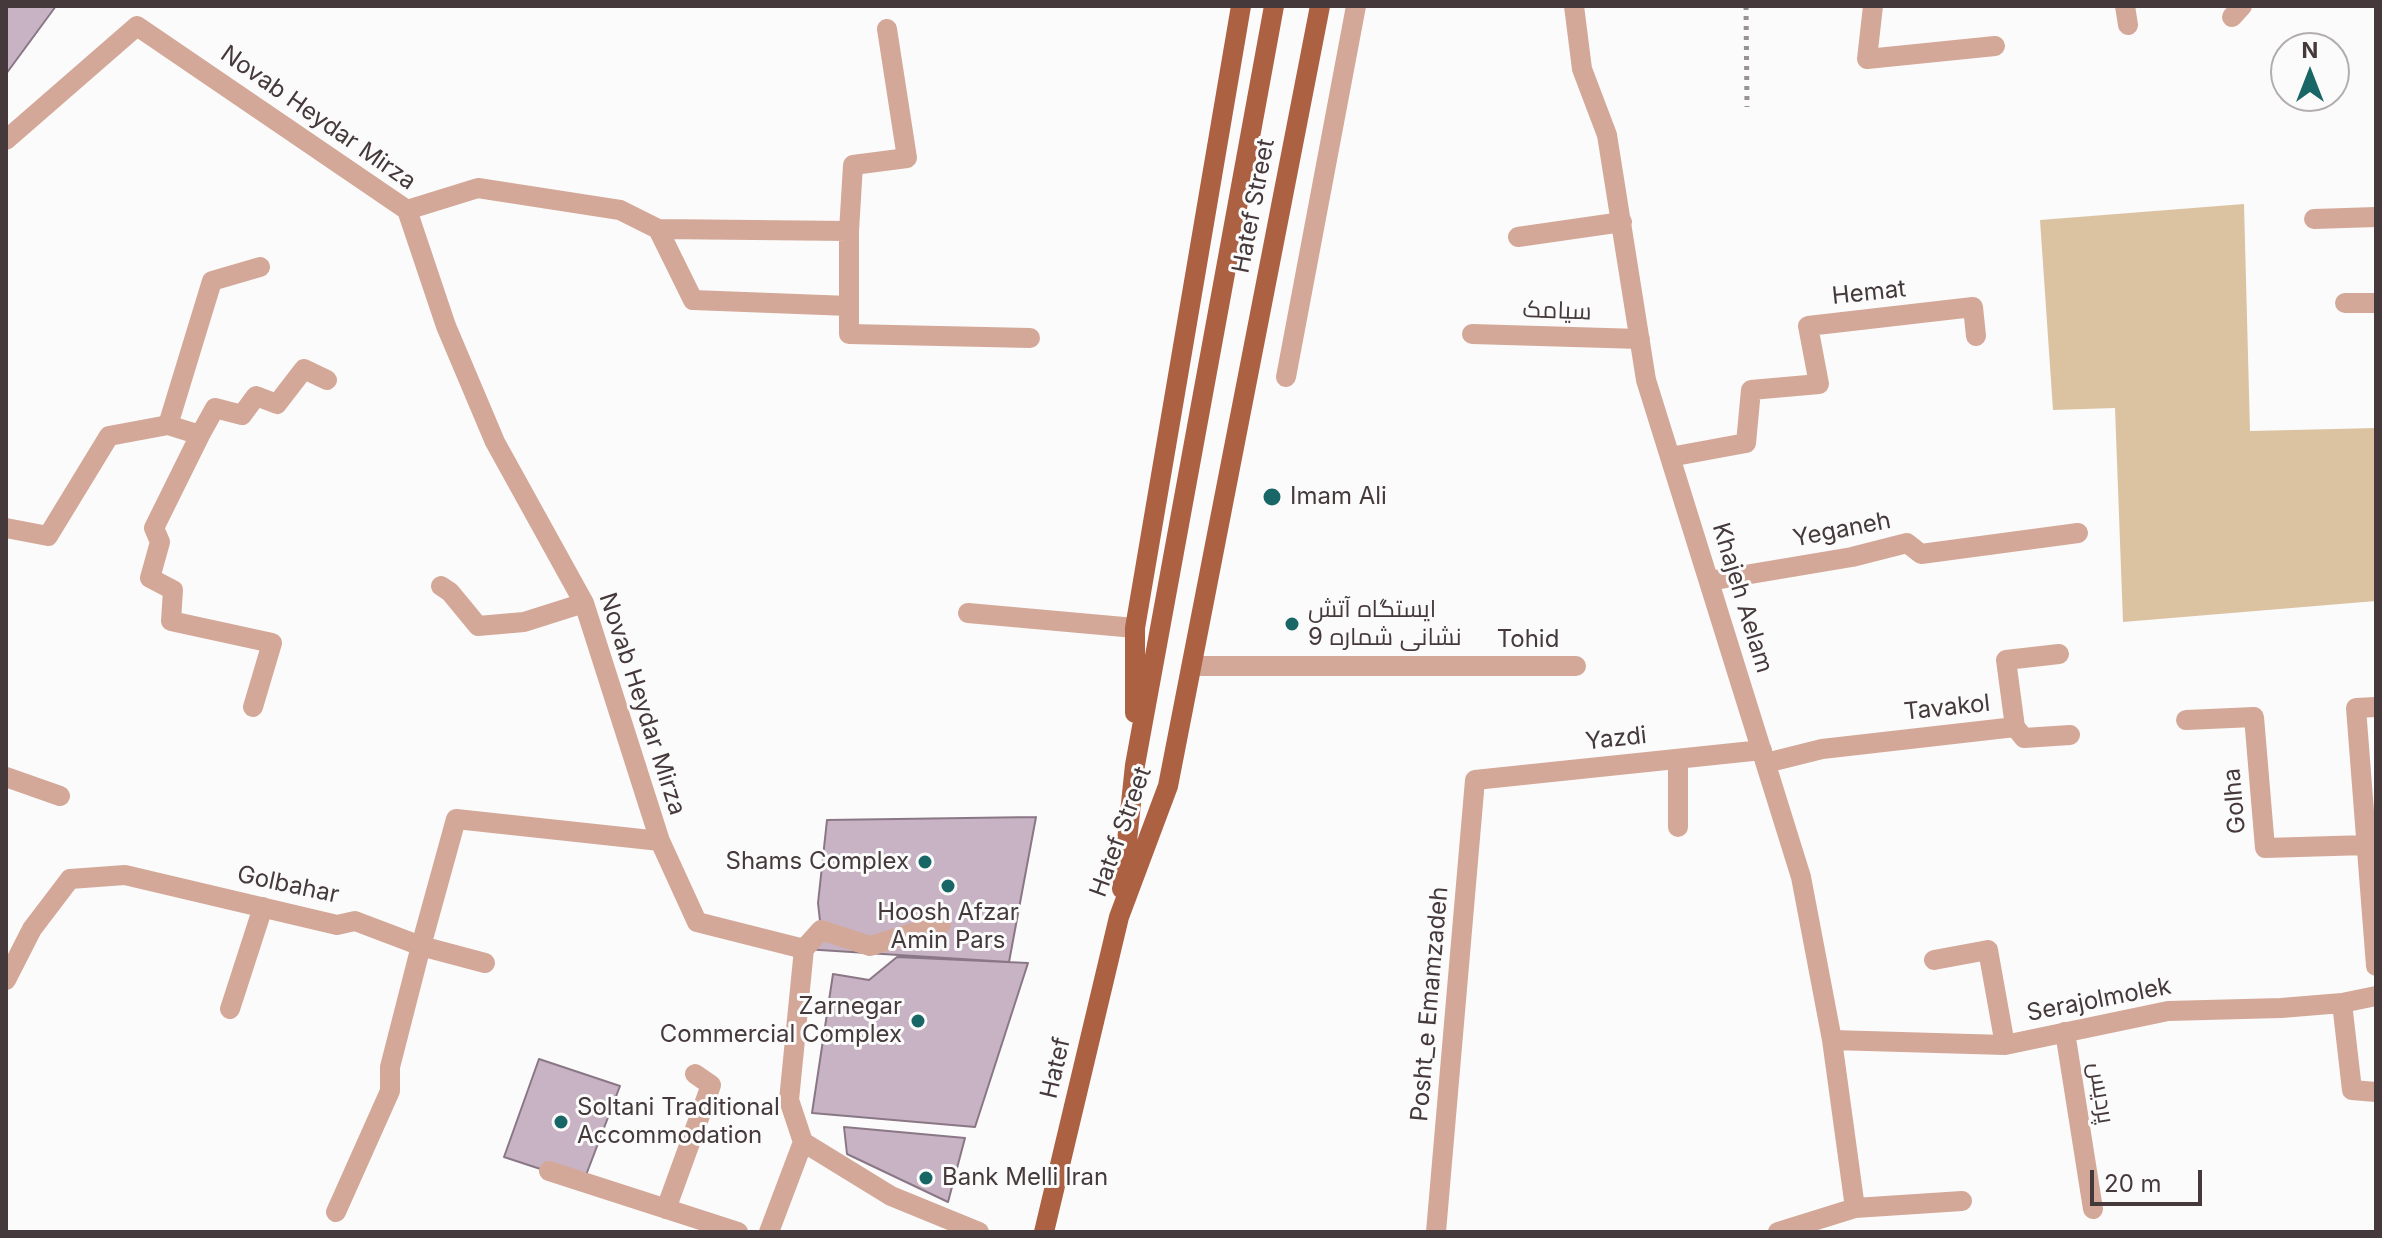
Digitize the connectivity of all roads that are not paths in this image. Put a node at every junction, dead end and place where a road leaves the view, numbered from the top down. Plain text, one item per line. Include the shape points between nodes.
1 (1241, 6) edge
2 (1274, 6) edge
3 (1320, 6) edge
4 (1356, 6) edge
5 (1574, 6) edge
6 (1873, 6) edge
7 (887, 29) dead end
8 (1995, 46) dead end
9 (6, 140) edge
10 (407, 210) junction
11 (2376, 217) edge
12 (2314, 219) dead end
13 (1622, 222) junction
14 (658, 229) junction
15 (849, 231) junction
16 (1518, 237) dead end
17 (260, 267) dead end
18 (2345, 303) dead end
19 (2376, 303) edge
20 (849, 306) junction
21 (1472, 334) dead end
22 (1976, 336) dead end
23 (1030, 338) dead end
24 (1640, 339) junction
25 (1286, 377) dead end
26 (327, 380) dead end
27 (168, 425) junction
28 (200, 435) junction
29 (1670, 457) junction
30 (6, 528) edge
31 (2078, 533) dead end
32 (1709, 581) junction
33 (441, 586) dead end
34 (584, 603) junction
35 (968, 613) dead end
36 (1135, 628) junction
37 (2059, 654) dead end
38 (1192, 666) junction
39 (1576, 666) dead end
40 (253, 707) dead end
41 (2376, 707) edge
42 (2186, 720) dead end
43 (2015, 727) junction
44 (2070, 735) dead end
45 (1764, 757) junction
46 (1678, 759) junction
47 (1135, 765) junction
48 (6, 777) edge
49 (1475, 780) joint
50 (60, 796) dead end
51 (1678, 827) dead end
52 (660, 841) junction
53 (2367, 845) junction
54 (263, 907) junction
55 (1119, 917) junction
56 (941, 924) dead end
57 (421, 946) junction
58 (804, 949) junction
59 (1934, 960) dead end
60 (485, 963) dead end
61 (2376, 966) edge
62 (6, 980) edge
63 (2376, 996) edge
64 (2342, 1003) junction
65 (230, 1009) dead end
66 (2065, 1032) junction
67 (1832, 1040) junction
68 (2005, 1045) junction
69 (695, 1074) dead end
70 (2376, 1092) edge
71 (803, 1142) junction
72 (549, 1171) dead end
73 (1962, 1201) dead end
74 (1855, 1208) junction
75 (666, 1209) junction
76 (2093, 1209) dead end
77 (336, 1212) dead end
78 (738, 1232) edge
79 (769, 1232) edge
80 (979, 1232) edge
81 (1044, 1232) edge
82 (1436, 1232) edge
83 (1778, 1232) edge

1 - 36 main road
2 - 47 main road, Hatef Street
3 - 38 main road, Hatef Street
4 - 25 street
5 - 13 street, Khajeh Aelam via 1582,69 1607,135
6 - 8 street via 1867,59
7 - 15 street via 907,158 853,165
9 - 10 street, Novab Heydar Mirza via 137,26
10 - 14 street via 478,188 620,210
10 - 34 street, Novab Heydar Mirza via 446,326 495,442
11 - 12 street
13 - 16 street
13 - 24 street, Khajeh Aelam
14 - 15 street
14 - 20 street via 693,300
15 - 20 street
17 - 27 street via 212,281
18 - 19 street
20 - 23 street via 849,334
21 - 24 street, سیامک
22 - 29 street, Hemat via 1973,307 1808,326 1819,384 1751,390 1746,443
24 - 29 street, Khajeh Aelam via 1646,380
26 - 28 street via 304,369 277,404 256,396 242,415 215,408
27 - 28 street
27 - 30 street via 109,436 48,536
28 - 40 street via 154,528 160,542 150,578 173,590 171,621 272,643
29 - 32 street, Khajeh Aelam
31 - 32 street, Yeganeh via 1921,554 1907,543
32 - 45 street, Khajeh Aelam
33 - 34 street via 478,626 524,622
34 - 52 street, Novab Heydar Mirza
35 - 36 street
36 - 47 main road
37 - 43 street, Tavakol via 2006,660
38 - 39 street, Tohid
38 - 55 main road, Hatef Street via 1168,786
41 - 53 street via 2356,708
42 - 53 street, Golha via 2254,717 2265,848
43 - 44 street via 2024,738
43 - 45 street, Tavakol
45 - 46 street, Yazdi
45 - 67 street, Khajeh Aelam via 1801,877
46 - 49 street, Yazdi
46 - 51 street
47 - 55 main road, Hatef Street
48 - 50 street
49 - 82 street, Posht_e Emamzadeh
52 - 57 street via 456,819
52 - 58 street, Novab Heydar Mirza via 697,922
53 - 61 street
54 - 57 street, Golbahar via 337,925 355,921
54 - 62 street, Golbahar via 125,875 70,879 32,929
54 - 65 street
55 - 81 main road, Hatef
56 - 58 street via 870,946 821,930
57 - 60 street, Golbahar
57 - 77 street via 390,1067 390,1091
58 - 71 street via 789,1100
59 - 68 street via 1988,950
63 - 64 street, Serajolmolek
64 - 66 street, Serajolmolek via 2168,1011
64 - 70 street via 2352,1090
66 - 68 street, Serajolmolek
66 - 76 street, پردیس
67 - 68 street, Serajolmolek
67 - 74 street, Khajeh Aelam
69 - 75 street via 711,1085
71 - 79 street
71 - 80 street via 891,1196
72 - 75 street
73 - 74 street
74 - 83 street
75 - 78 street

